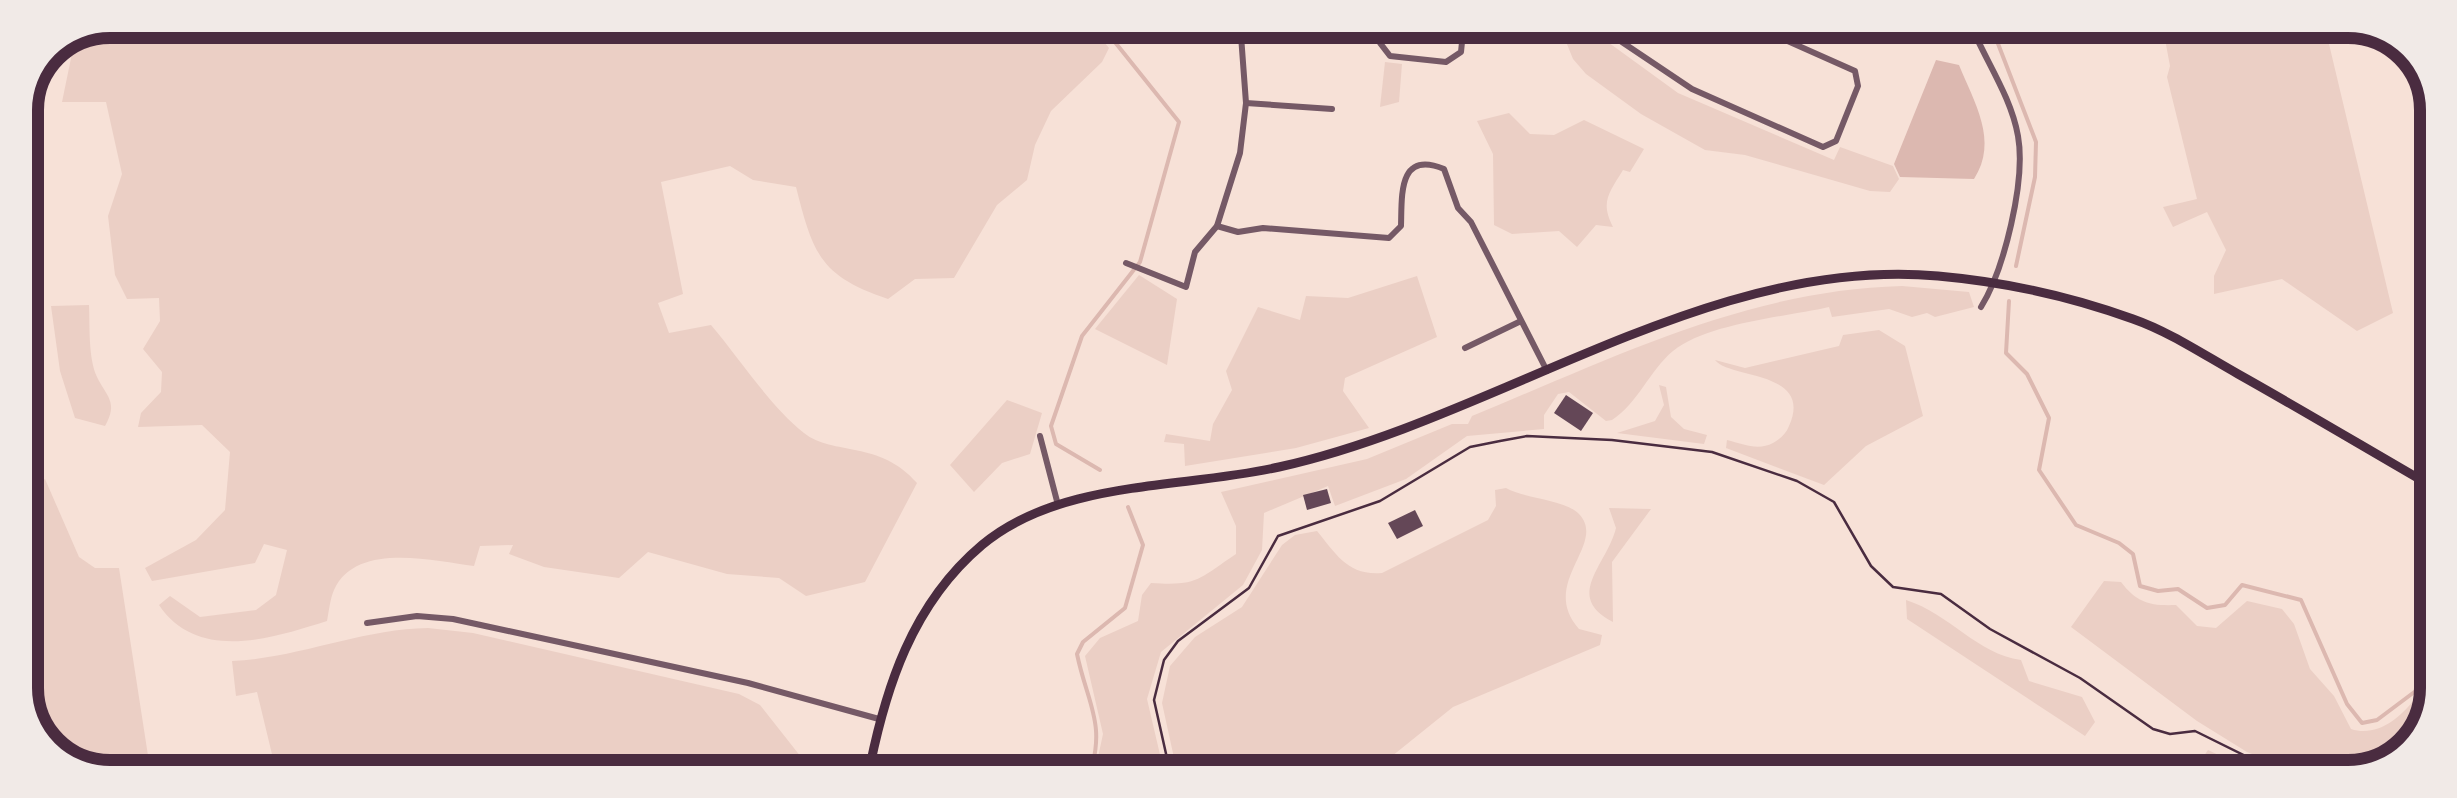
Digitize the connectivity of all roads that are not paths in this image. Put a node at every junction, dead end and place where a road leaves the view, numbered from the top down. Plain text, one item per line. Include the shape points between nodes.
1 (1241, 38) edge
2 (1380, 38) edge
3 (1462, 38) edge
4 (1616, 38) edge
5 (1781, 38) edge
6 (1977, 38) edge
7 (1246, 103) junction
8 (1332, 109) dead end
9 (1217, 226) junction
10 (1133, 266) dead end
11 (1997, 282) junction
12 (1981, 308) dead end
13 (1522, 321) junction
14 (1465, 348) dead end
15 (1548, 372) junction
16 (1040, 436) dead end
17 (2420, 479) edge
18 (1058, 505) junction
19 (367, 623) dead end
20 (879, 719) junction
21 (871, 760) edge

1 - 7 street
2 - 3 street via 1390,56 1446,62 1461,52
4 - 5 street via 1692,89 1823,147 1836,141 1858,86 1854,71
6 - 11 street via 2018,136 2020,164
7 - 8 street
7 - 9 street via 1240,153
9 - 10 street via 1195,252 1186,287
9 - 13 street via 1389,238 1401,226 1403,179 1428,162 1444,169 1458,208
11 - 12 street
11 - 15 main road via 1866,275 1781,288 1696,313
11 - 17 main road via 2137,320
13 - 14 street
13 - 15 street
15 - 18 main road via 1356,448
16 - 18 street
18 - 20 main road via 1000,532 943,582 912,633
19 - 20 street via 417,616 485,626
20 - 21 main road

